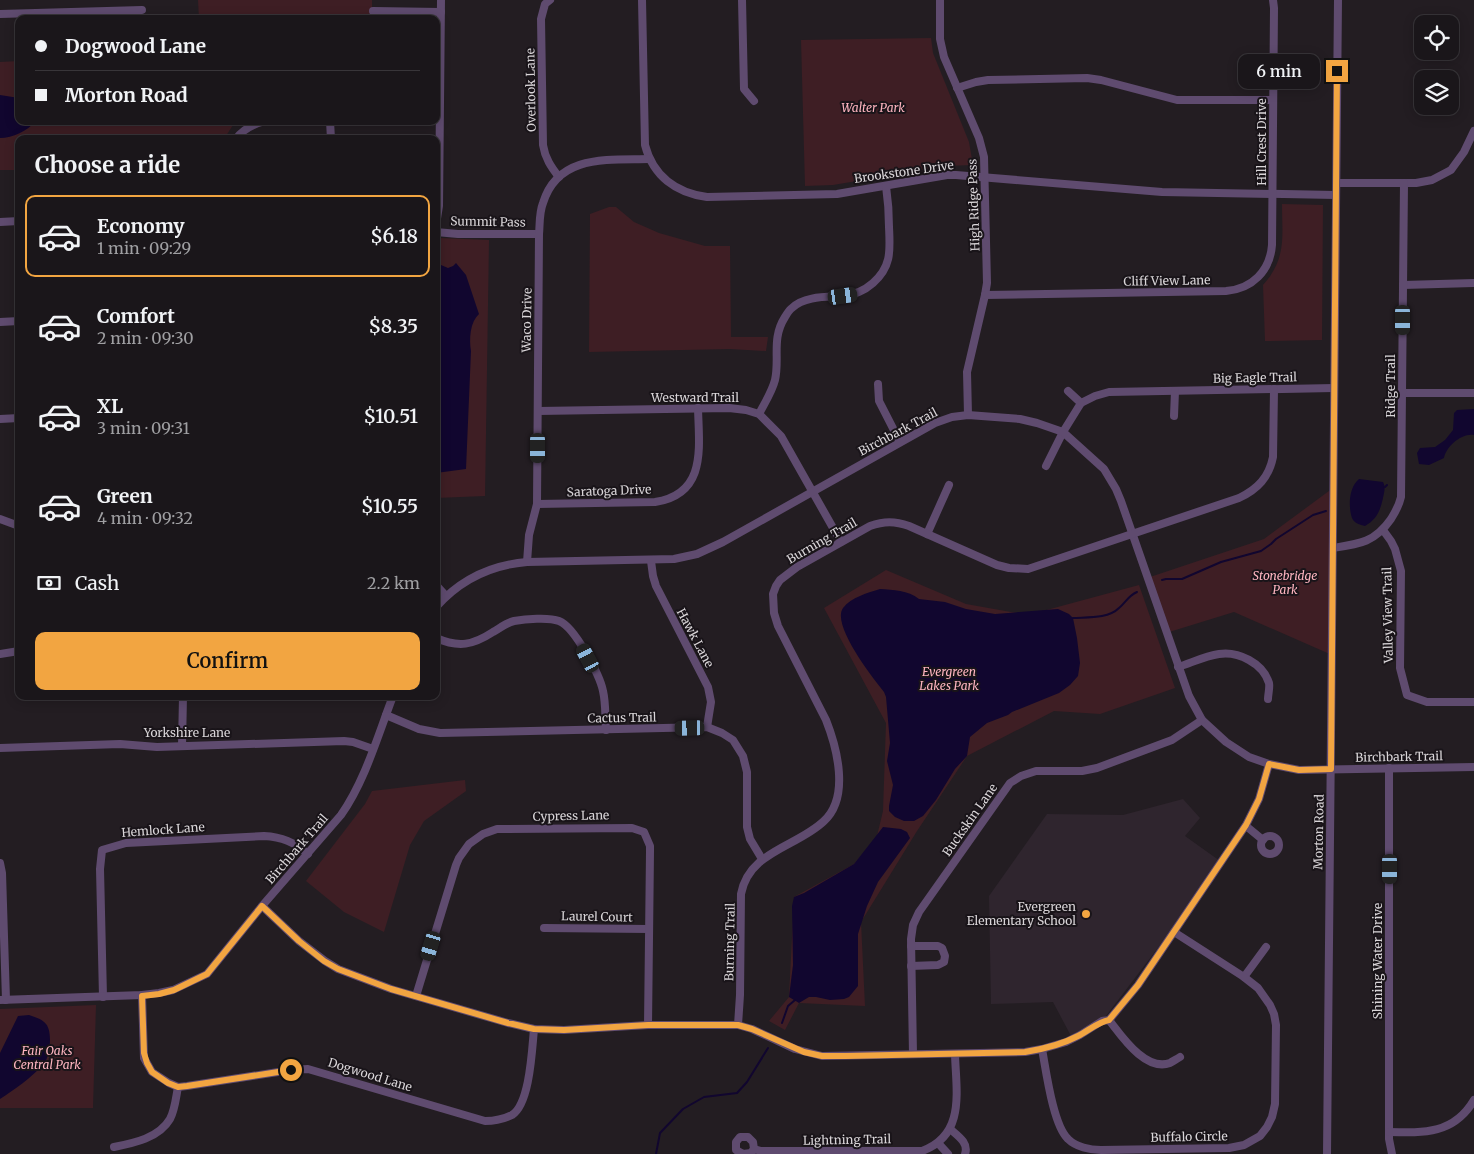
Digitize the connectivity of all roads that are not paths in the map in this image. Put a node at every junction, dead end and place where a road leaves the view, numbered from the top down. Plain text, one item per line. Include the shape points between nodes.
1 (441, 0) edge
2 (550, 0) edge
3 (642, 0) edge
4 (742, 0) edge
5 (940, 0) edge
6 (1273, 0) edge
7 (1338, 0) edge
8 (142, 10) dead end
9 (373, 12) dead end
10 (441, 12) junction
11 (0, 14) edge
12 (440, 46) edge
13 (957, 88) junction
14 (1273, 100) junction
15 (754, 101) dead end
16 (255, 125) edge
17 (1474, 131) edge
18 (239, 135) edge
19 (649, 159) junction
20 (559, 177) junction
21 (985, 177) junction
22 (1336, 183) junction
23 (1404, 183) junction
24 (886, 186) junction
25 (1272, 194) junction
26 (1336, 196) junction
27 (15, 221) edge
28 (0, 222) edge
29 (440, 232) edge
30 (539, 234) junction
31 (1474, 283) edge
32 (1403, 285) junction
33 (986, 295) junction
34 (15, 321) edge
35 (0, 322) edge
36 (878, 384) dead end
37 (1334, 388) junction
38 (1274, 389) junction
39 (1068, 391) dead end
40 (1175, 391) junction
41 (1474, 392) edge
42 (1402, 393) junction
43 (1081, 402) junction
44 (698, 408) junction
45 (538, 411) junction
46 (759, 414) junction
47 (968, 415) junction
48 (1174, 416) dead end
49 (15, 418) edge
50 (0, 419) edge
51 (1063, 432) junction
52 (900, 442) junction
53 (1046, 466) dead end
54 (949, 485) dead end
55 (813, 491) junction
56 (537, 504) junction
57 (0, 518) edge
58 (15, 524) edge
59 (1383, 530) junction
60 (927, 534) junction
61 (1132, 534) junction
62 (841, 542) junction
63 (1333, 548) junction
64 (651, 560) junction
65 (527, 562) junction
66 (440, 589) edge
67 (446, 596) junction
68 (440, 603) edge
69 (440, 639) edge
70 (15, 652) edge
71 (0, 654) edge
72 (1178, 667) junction
73 (1268, 699) dead end
74 (183, 700) edge
75 (392, 700) edge
76 (1474, 702) edge
77 (386, 716) junction
78 (1202, 720) junction
79 (707, 727) junction
80 (606, 730) junction
81 (182, 746) junction
82 (0, 748) edge
83 (373, 749) junction
84 (1269, 764) junction
85 (1474, 767) edge
86 (1389, 768) junction
87 (1331, 769) junction
88 (1246, 826) junction
89 (1262, 840) dead end
90 (308, 854) junction
91 (762, 859) junction
92 (0, 863) edge
93 (262, 906) junction
94 (544, 928) dead end
95 (650, 929) junction
96 (1174, 932) junction
97 (911, 946) junction
98 (1266, 947) dead end
99 (911, 966) junction
100 (1244, 977) junction
101 (142, 996) junction
102 (416, 996) junction
103 (104, 997) junction
104 (3, 1000) edge
105 (1109, 1020) junction
106 (648, 1025) junction
107 (738, 1025) junction
108 (534, 1029) junction
109 (1042, 1049) junction
110 (912, 1054) junction
111 (955, 1054) junction
112 (1180, 1057) dead end
113 (178, 1087) junction
114 (1474, 1100) edge
115 (513, 1115) junction
116 (520, 1122) dead end
117 (950, 1129) junction
118 (1389, 1132) junction
119 (938, 1143) junction
120 (114, 1147) dead end
121 (754, 1149) dead end
122 (811, 1153) edge
123 (948, 1154) edge
124 (965, 1154) edge
125 (1327, 1154) edge
126 (1392, 1154) edge

1 - 10 street
2 - 20 street, Overlook Lane via 545,4 541,19 543,145 545,156
3 - 19 street, Brookstone Drive via 644,137
4 - 15 street via 744,89
5 - 13 street, High Ridge Pass via 941,48
6 - 14 street, Hill Crest Drive
7 - 22 street, Morton Road
8 - 11 street
9 - 10 street
10 - 12 street
13 - 14 street via 988,80 1087,78 1177,100
13 - 21 street, High Ridge Pass via 982,146
14 - 25 street, Hill Crest Drive
16 - 18 street
17 - 23 street via 1451,170 1432,180
19 - 20 street, Waco Drive via 592,161 577,165
19 - 24 street, Brookstone Drive via 668,183 683,192 701,196 831,194
20 - 30 street, Waco Drive via 543,203
21 - 24 street, Brookstone Drive via 946,175
21 - 25 street, Brookstone Drive via 1162,192
21 - 33 street, High Ridge Pass
22 - 23 street
22 - 26 street, Morton Road
23 - 32 street, Ridge Trail
24 - 46 street via 890,248 884,271 863,292 815,298 792,307 778,332 775,381
25 - 26 street, Brookstone Drive
25 - 33 street, Cliff View Lane via 1270,256 1259,277 1242,288 1226,291
26 - 37 street, Morton Road
27 - 28 street
29 - 30 street, Summit Pass
30 - 45 street, Waco Drive
31 - 32 street
32 - 42 street, Ridge Trail
33 - 47 street, High Ridge Pass via 967,372
34 - 35 street
36 - 52 street via 879,401
37 - 38 street, Big Eagle Trail
37 - 63 street, Morton Road
38 - 40 street, Big Eagle Trail
38 - 61 street, Burning Trail via 1273,456 1258,487 1239,498
39 - 43 street
40 - 43 street, Big Eagle Trail via 1109,392
40 - 48 street
41 - 42 street
42 - 59 street, Ridge Trail via 1401,497 1398,509
43 - 51 street
44 - 45 street, Westward Trail
44 - 46 street, Westward Trail via 736,408
44 - 56 street, Saratoga Drive via 697,468 689,484 675,495 655,502
45 - 56 street, Waco Drive
46 - 55 street via 781,436
47 - 51 street, Birchbark Trail via 1028,421
47 - 52 street, Birchbark Trail via 942,420
49 - 50 street
51 - 53 street
51 - 61 street, Birchbark Trail via 1104,469 1121,500
52 - 55 street, Birchbark Trail
54 - 60 street
55 - 62 street
55 - 64 street, Birchbark Trail via 705,551 674,560
56 - 65 street, Waco Drive via 529,535
57 - 58 street
59 - 63 street, Ridge Trail via 1371,540
59 - 76 street, Valley View Trail via 1395,549 1400,571 1400,668 1406,695 1427,702
60 - 61 street, Burning Trail via 997,565 1018,569 1038,566
60 - 62 street, Burning Trail via 889,521 870,526
61 - 72 street, Birchbark Trail
62 - 91 street, Burning Trail via 780,580 773,594 778,626 831,733 839,768 838,796 825,820
63 - 87 street, Morton Road
64 - 65 street, Birchbark Trail
64 - 79 street, Hawk Lane via 656,586 708,688 711,702
65 - 67 street, Birchbark Trail via 487,570
66 - 67 street
67 - 68 street, Birchbark Trail
69 - 80 street via 468,644 513,622 560,621 580,643 601,684
70 - 71 street
72 - 73 street via 1219,654 1240,656 1264,674 1269,685
72 - 78 street, Birchbark Trail
74 - 81 street
75 - 77 street, Birchbark Trail
77 - 80 street, Cactus Trail via 433,732
77 - 83 street, Birchbark Trail
78 - 84 street, Birchbark Trail via 1236,750
78 - 97 street, Buckskin Lane via 1172,740 1098,768 1036,771 1010,783 919,912 911,931
79 - 80 street, Cactus Trail
79 - 91 street, Cactus Trail via 733,740 743,756 747,772 746,827
81 - 82 street, Yorkshire Lane via 120,744
81 - 83 street, Yorkshire Lane via 344,741
83 - 90 street, Birchbark Trail via 351,801
84 - 87 street, Birchbark Trail via 1299,770
84 - 88 street via 1259,799
85 - 86 street, Birchbark Trail
86 - 87 street, Birchbark Trail
86 - 118 street, Shining Water Drive
87 - 125 street, Morton Road
88 - 89 street
88 - 96 street
90 - 93 street, Birchbark Trail
90 - 103 street, Hemlock Lane via 289,840 276,836 126,843 102,850
91 - 107 street, Burning Trail via 748,875 741,894
92 - 104 street
93 - 101 street, Birchbark Trail via 207,974 174,990
93 - 102 street via 324,961
94 - 95 street, Laurel Court
95 - 102 street, Cypress Lane via 650,846 644,832 624,827 497,829 476,838 459,858
95 - 106 street, Cypress Lane
96 - 100 street, Buffalo Circle
96 - 105 street via 1138,985
97 - 99 street, Buckskin Lane
97 - 99 street via 938,946 945,956 944,962 938,966
98 - 100 street
99 - 110 street, Buckskin Lane
100 - 109 street, Buffalo Circle via 1266,997 1276,1025 1273,1112 1260,1136 1244,1145 1101,1150 1082,1146 1068,1139 1058,1121
101 - 103 street, Birchbark Trail
101 - 113 street via 144,1058 152,1072
102 - 108 street
103 - 104 street, Birchbark Trail
105 - 109 street via 1066,1042
105 - 112 street via 1133,1050 1146,1059 1168,1064
106 - 107 street
106 - 108 street
107 - 110 street via 814,1055
108 - 115 street via 527,1088
109 - 111 street
110 - 111 street
111 - 117 street via 957,1110
113 - 115 street, Dogwood Lane via 308,1069 474,1118 491,1121
113 - 120 street via 170,1119 161,1129 151,1136
114 - 118 street via 1464,1114 1439,1129
115 - 116 street
117 - 119 street
117 - 124 street via 965,1143
118 - 126 street, Shining Water Drive
119 - 122 street, Lightning Trail via 922,1150
119 - 123 street
121 - 122 street, Lightning Trail via 761,1152

